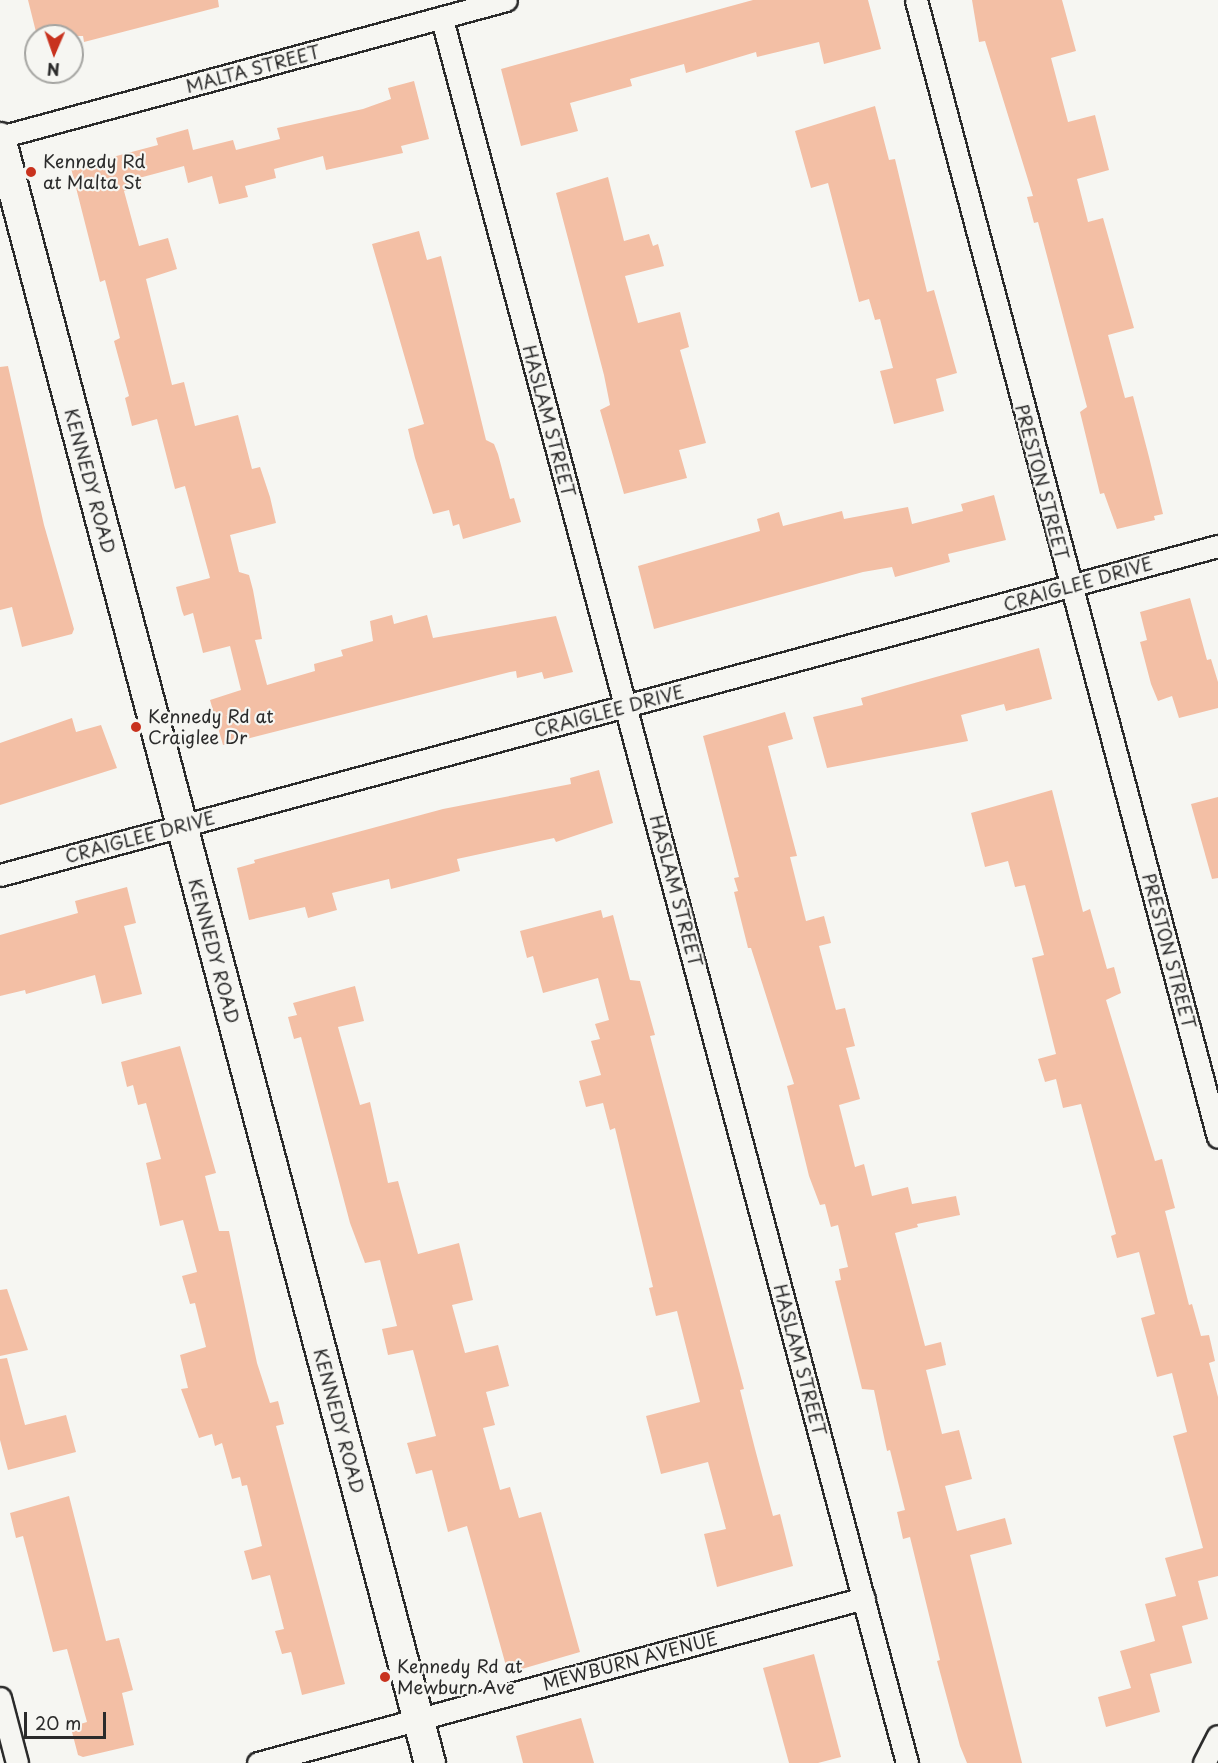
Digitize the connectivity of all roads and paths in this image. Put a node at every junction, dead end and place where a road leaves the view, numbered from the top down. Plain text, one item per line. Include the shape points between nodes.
1 (506, 0) edge
2 (916, 0) edge
3 (442, 19) junction
4 (0, 138) edge
5 (1218, 546) edge
6 (1070, 587) junction
7 (625, 707) junction
8 (181, 827) junction
9 (0, 875) edge
10 (1218, 1137) edge
11 (864, 1598) junction
12 (0, 1698) edge
13 (419, 1720) junction
14 (1218, 1736) edge
15 (17, 1763) edge
16 (258, 1763) edge
17 (430, 1763) edge
18 (907, 1763) edge
19 (1204, 1763) edge

1 - 3 street, MALTA STREET
2 - 6 street, PRESTON STREET
3 - 4 street, MALTA STREET
3 - 7 street, HASLAM STREET
4 - 8 street, KENNEDY ROAD
5 - 6 street, CRAIGLEE DRIVE
6 - 7 street, CRAIGLEE DRIVE
6 - 10 street, PRESTON STREET
7 - 8 street, CRAIGLEE DRIVE
7 - 11 street, HASLAM STREET
8 - 9 street, CRAIGLEE DRIVE
8 - 13 street, KENNEDY ROAD
11 - 13 street, MEWBURN AVENUE
11 - 18 street, HASLAM STREET
12 - 15 street
13 - 16 street, MEWBURN AVENUE
13 - 17 street, KENNEDY ROAD
14 - 19 street

